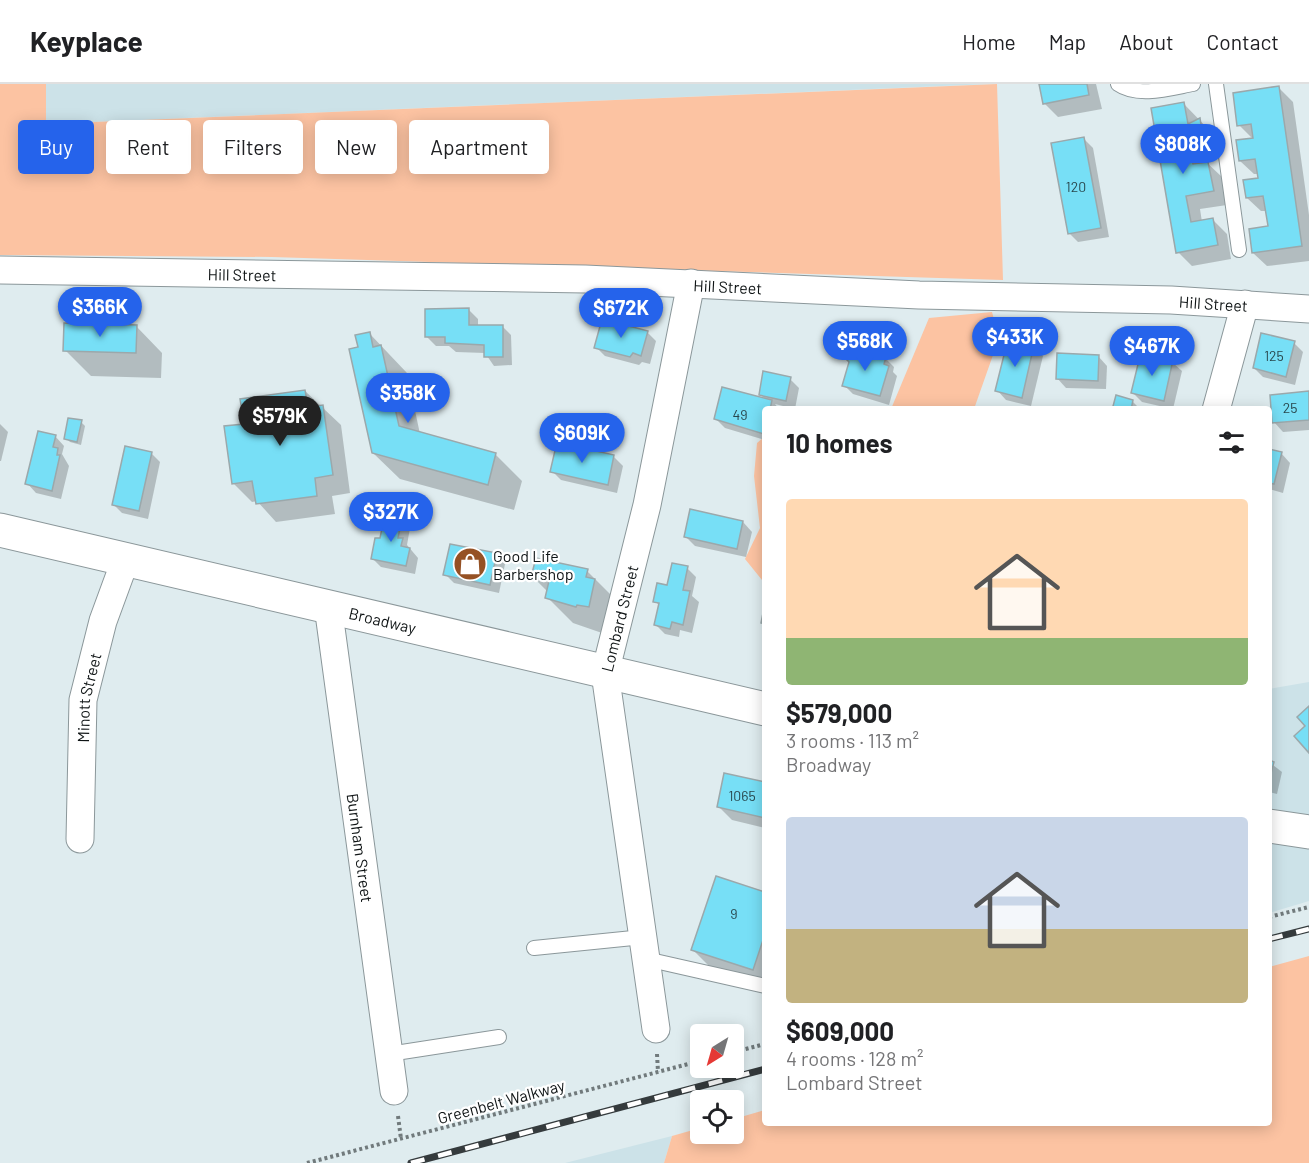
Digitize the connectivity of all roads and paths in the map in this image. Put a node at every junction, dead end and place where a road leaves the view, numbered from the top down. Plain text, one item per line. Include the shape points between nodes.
1 (1118, 84) edge
2 (1193, 84) edge
3 (1216, 84) edge
4 (1239, 250) dead end
5 (0, 270) edge
6 (691, 283) junction
7 (1245, 304) junction
8 (1309, 309) edge
9 (1217, 406) edge
10 (0, 530) edge
11 (125, 561) junction
12 (328, 606) junction
13 (605, 673) junction
14 (762, 708) edge
15 (1272, 826) edge
16 (1309, 832) edge
17 (80, 839) dead end
18 (1309, 907) edge
19 (1272, 915) edge
20 (534, 948) dead end
21 (644, 948) junction
22 (762, 985) edge
23 (656, 1029) dead end
24 (499, 1037) dead end
25 (762, 1045) edge
26 (744, 1049) edge
27 (389, 1054) junction
28 (690, 1064) edge
29 (394, 1091) dead end
30 (307, 1163) edge

1 - 2 lane via 1126,89 1152,91
3 - 4 lane
5 - 6 street, Hill Street
6 - 7 street, Hill Street via 919,295
6 - 13 street, Lombard Street via 647,506
7 - 8 street, Hill Street
7 - 9 street
10 - 11 main road, Broadway
11 - 12 main road, Broadway
11 - 17 street, Minott Street via 103,621 83,700
12 - 13 main road, Broadway
12 - 27 street, Burnham Street
13 - 14 main road, Broadway
13 - 21 street, Lombard Street
15 - 16 main road
18 - 19 path
20 - 21 lane
21 - 22 lane
21 - 23 street, Lombard Street
24 - 27 lane
25 - 26 path
27 - 29 street, Burnham Street
28 - 30 path, Greenbelt Walkway

